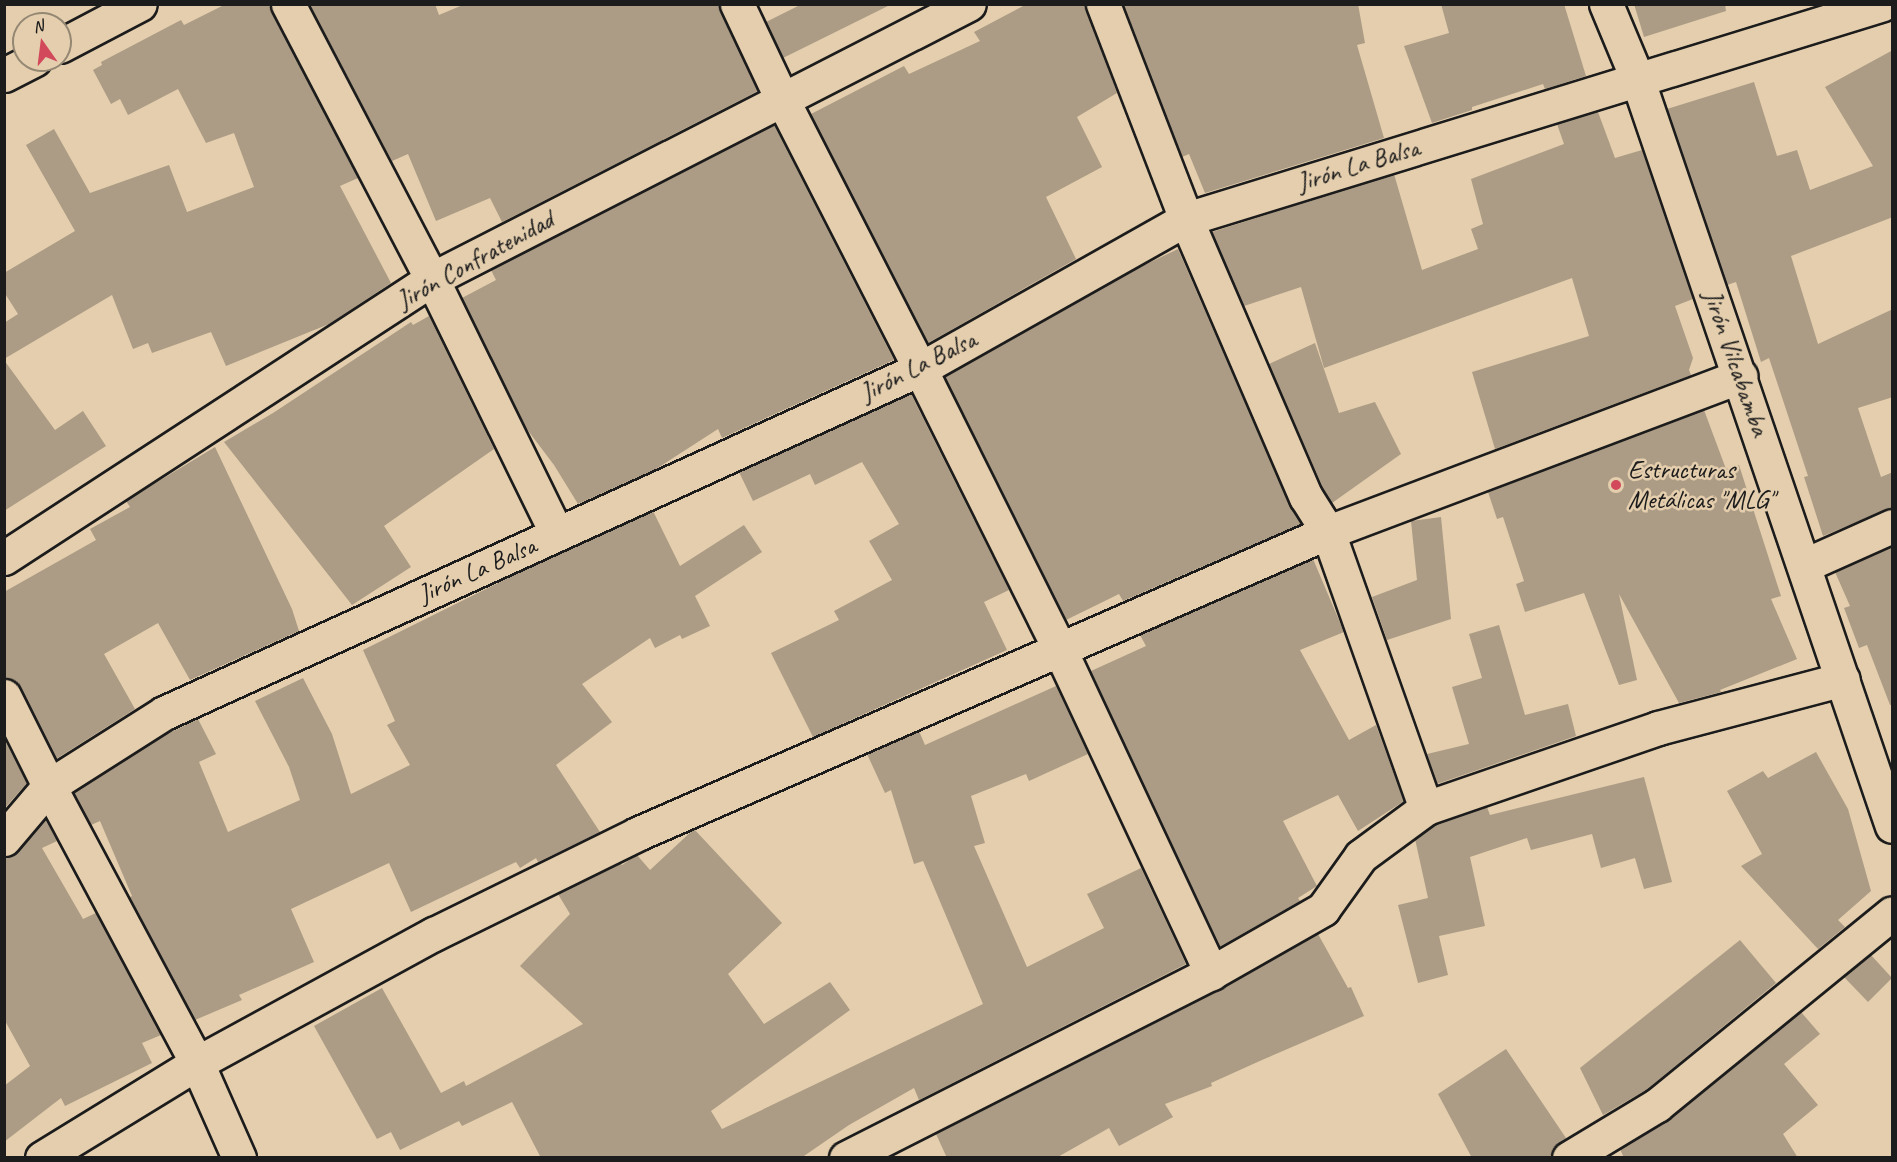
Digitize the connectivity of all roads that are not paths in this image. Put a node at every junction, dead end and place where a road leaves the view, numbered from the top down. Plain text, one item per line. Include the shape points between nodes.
1 (140, 4) edge
2 (288, 4) edge
3 (737, 4) edge
4 (969, 4) edge
5 (1103, 4) edge
6 (1606, 4) edge
7 (1883, 4) edge
8 (72, 40) edge
9 (1637, 78) junction
10 (782, 99) junction
11 (1186, 219) junction
12 (432, 279) junction
13 (920, 369) junction
14 (1741, 376) junction
15 (1893, 526) edge
16 (1328, 532) junction
17 (556, 534) junction
18 (4, 558) edge
19 (1805, 565) junction
20 (1060, 650) junction
21 (1844, 680) junction
22 (4, 696) edge
23 (49, 786) junction
24 (1426, 808) junction
25 (1893, 826) edge
26 (4, 839) edge
27 (1893, 913) edge
28 (1212, 973) junction
29 (197, 1063) junction
30 (42, 1158) edge
31 (239, 1158) edge
32 (846, 1158) edge
33 (1569, 1158) edge

1 - 8 street
2 - 12 street
3 - 10 street
4 - 10 street, Jirón Confratenidad
5 - 11 street
6 - 9 street, Jirón Vilcabamba
7 - 9 street, Jirón La Balsa
9 - 11 street, Jirón La Balsa
9 - 14 street, Jirón Vilcabamba
10 - 12 street, Jirón Confratenidad
10 - 13 street
11 - 13 street, Jirón La Balsa
11 - 16 street via 1306,497
12 - 17 street
12 - 18 street, Jirón Confratenidad
13 - 17 street, Jirón La Balsa
13 - 20 street
14 - 16 street
14 - 19 street, Jirón Vilcabamba
15 - 19 street
16 - 20 street
16 - 24 street
17 - 23 street, Jirón La Balsa via 164,714
19 - 21 street, Jirón Vilcabamba
20 - 28 street
20 - 29 street via 637,834 434,934
21 - 24 street via 1658,728
21 - 25 street, Jirón Vilcabamba
22 - 23 street
23 - 26 street, Jirón La Balsa
23 - 29 street
24 - 28 street via 1361,856 1323,909
27 - 33 street via 1657,1105
28 - 32 street
29 - 30 street
29 - 31 street

